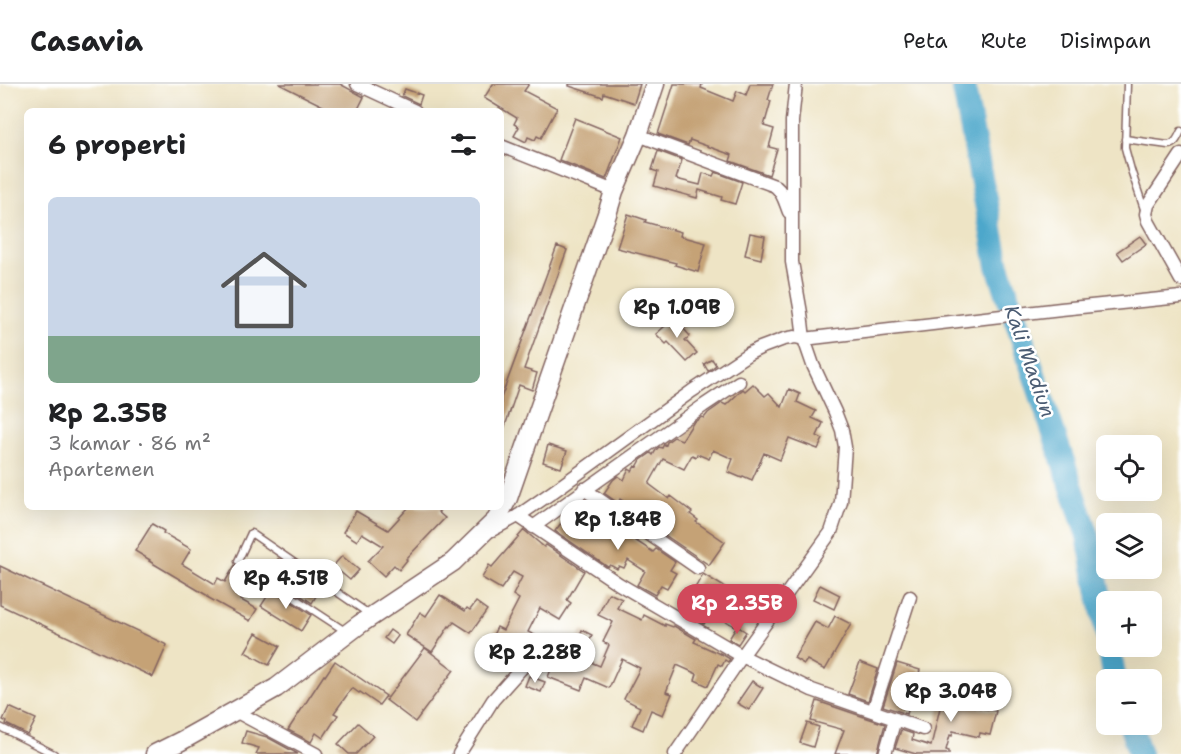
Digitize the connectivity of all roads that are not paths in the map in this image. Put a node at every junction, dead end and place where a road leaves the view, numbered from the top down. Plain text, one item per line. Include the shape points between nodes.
1 (357, 84) edge
2 (655, 84) edge
3 (796, 84) edge
4 (1127, 84) edge
5 (409, 108) edge
6 (1181, 131) edge
7 (638, 135) junction
8 (1125, 139) junction
9 (504, 147) edge
10 (1181, 155) edge
11 (614, 191) junction
12 (1146, 214) junction
13 (792, 221) junction
14 (1181, 280) edge
15 (1181, 297) edge
16 (804, 339) junction
17 (739, 382) dead end
18 (585, 489) junction
19 (504, 505) edge
20 (501, 510) edge
21 (518, 516) junction
22 (533, 527) junction
23 (478, 538) junction
24 (698, 568) dead end
25 (910, 597) dead end
26 (372, 616) junction
27 (348, 633) junction
28 (742, 656) junction
29 (528, 661) dead end
30 (235, 711) junction
31 (873, 711) junction
32 (895, 719) junction
33 (0, 727) edge
34 (923, 729) dead end
35 (54, 754) edge
36 (155, 754) edge
37 (316, 754) edge
38 (459, 754) edge
39 (675, 754) edge
40 (885, 754) edge

1 - 5 street
2 - 7 main road
3 - 13 street
4 - 8 lane
6 - 8 lane via 1173,145
7 - 11 main road
7 - 13 street via 775,186
8 - 12 lane
9 - 11 street
10 - 12 street
11 - 19 main road
12 - 14 street
13 - 16 street via 792,262
15 - 16 street
16 - 21 street via 784,339 748,354
16 - 28 street via 842,430 845,447 841,502 831,532
17 - 18 street
18 - 22 street
18 - 24 street
20 - 23 main road
21 - 22 street
21 - 23 street
22 - 28 street via 619,584
23 - 26 main road via 453,562
25 - 31 street
26 - 27 main road
26 - 27 lane via 251,533 238,561
27 - 30 main road via 276,688
28 - 31 street via 812,690
28 - 39 street
29 - 38 street via 493,700
30 - 36 main road
30 - 37 street
31 - 32 street
32 - 34 street
32 - 40 street
33 - 35 lane

